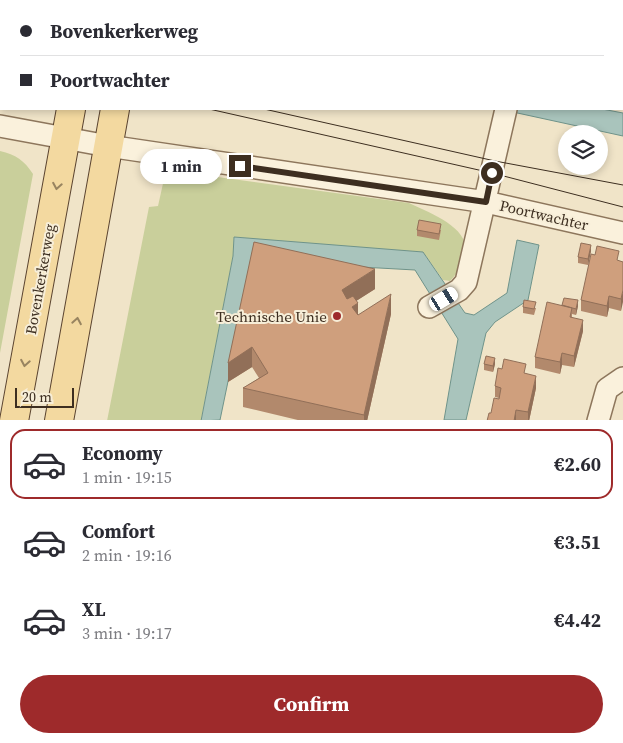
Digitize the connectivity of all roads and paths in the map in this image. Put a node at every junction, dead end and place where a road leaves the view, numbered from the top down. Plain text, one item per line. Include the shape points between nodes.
1 (71, 110) edge
2 (115, 110) edge
3 (505, 114) edge
4 (0, 126) edge
5 (66, 138) junction
6 (108, 146) junction
7 (486, 202) junction
8 (623, 233) edge
9 (430, 308) dead end
10 (623, 378) edge
11 (14, 420) edge
12 (59, 420) edge
13 (598, 420) edge

1 - 5 main road, Bovenkerkerweg
2 - 6 main road
3 - 7 street
4 - 5 street
5 - 6 street
5 -> 11 main road, Bovenkerkerweg
6 - 7 street, Poortwachter
12 -> 6 main road
7 - 8 street, Poortwachter
7 - 9 street via 466,282
10 - 13 street via 607,389

